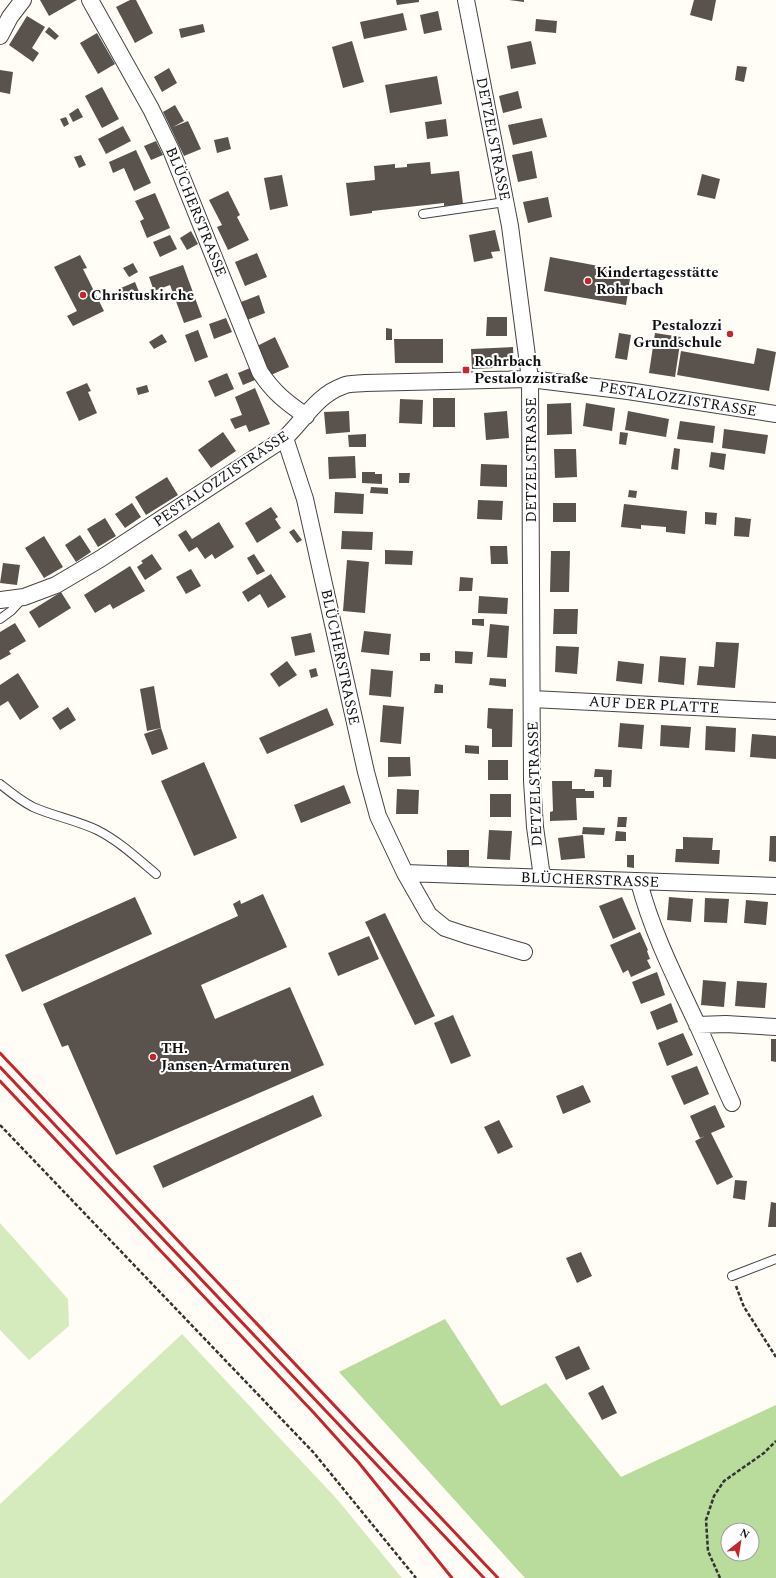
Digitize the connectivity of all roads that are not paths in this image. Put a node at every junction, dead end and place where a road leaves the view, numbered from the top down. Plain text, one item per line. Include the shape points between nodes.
1 (23, 0) edge
2 (90, 0) edge
3 (466, 0) edge
4 (0, 36) edge
5 (505, 202) junction
6 (422, 214) dead end
7 (530, 379) junction
8 (776, 414) edge
9 (306, 416) junction
10 (285, 438) junction
11 (24, 597) junction
12 (0, 600) edge
13 (0, 619) edge
14 (532, 699) junction
15 (776, 710) edge
16 (0, 784) edge
17 (405, 873) junction
18 (156, 874) dead end
19 (542, 878) junction
20 (639, 882) junction
21 (776, 886) edge
22 (524, 952) dead end
23 (697, 1025) junction
24 (776, 1027) edge
25 (732, 1103) dead end
26 (776, 1259) edge
27 (732, 1276) road end

1 - 4 street
2 - 9 street, BLÜCHERSTRASSE via 171,150 260,372 282,400
3 - 5 street, DETZELSTRASSE
5 - 6 lane
5 - 7 street, DETZELSTRASSE
7 - 8 street, PESTALOZZISTRASSE
7 - 9 street, PESTALOZZISTRASSE via 344,385 319,400
7 - 14 street, DETZELSTRASSE
9 - 10 street, PESTALOZZISTRASSE
10 - 11 street, PESTALOZZISTRASSE via 100,559 56,585
10 - 17 street, BLÜCHERSTRASSE via 305,499 378,816
11 - 12 street, PESTALOZZISTRASSE
11 - 13 lane, PESTALOZZISTRASSE
14 - 15 street, AUF DER PLATTE
14 - 19 street, DETZELSTRASSE via 532,781
16 - 18 lane via 32,807 96,830 120,843
17 - 19 street, BLÜCHERSTRASSE
17 - 22 street, BLÜCHERSTRASSE via 429,915 445,928
19 - 20 street, BLÜCHERSTRASSE
20 - 21 street, BLÜCHERSTRASSE
20 - 23 street via 665,959
23 - 24 street
23 - 25 street
26 - 27 lane

